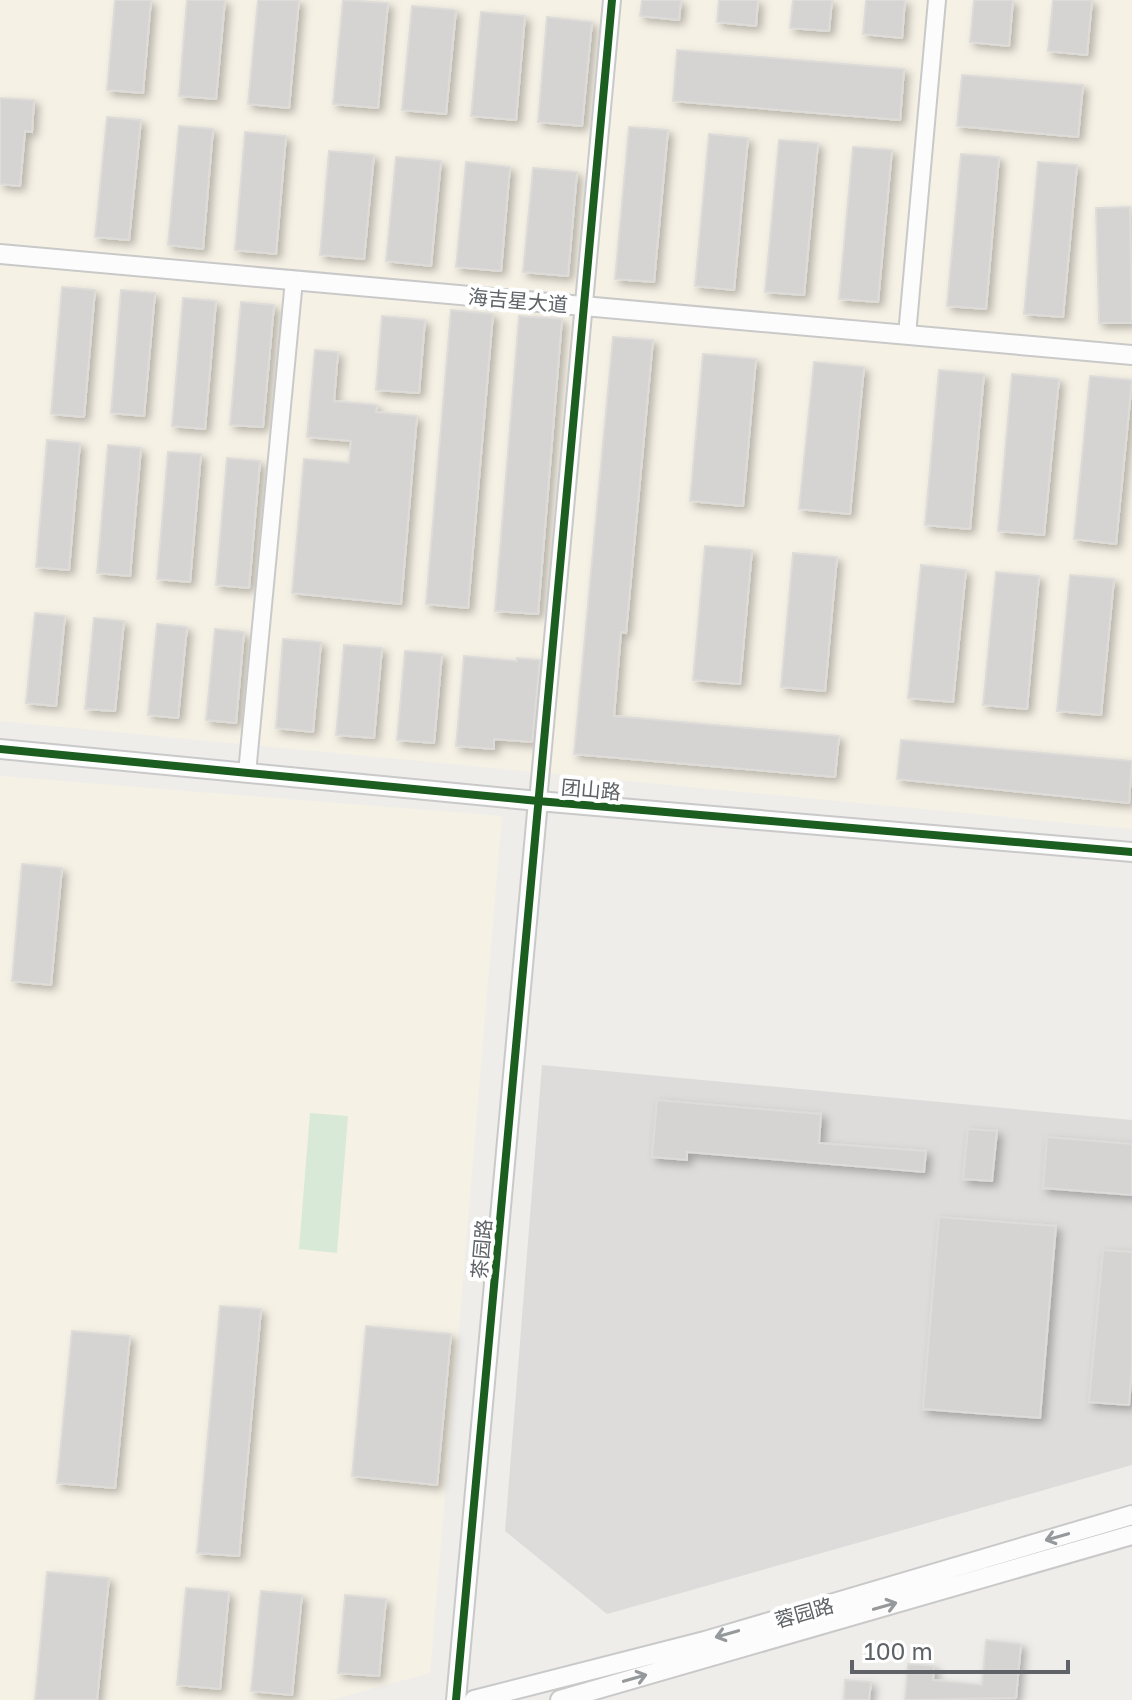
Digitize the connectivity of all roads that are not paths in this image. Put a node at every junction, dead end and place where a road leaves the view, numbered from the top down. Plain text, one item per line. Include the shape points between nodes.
1 (612, 0) edge
2 (937, 0) edge
3 (0, 254) edge
4 (294, 280) junction
5 (584, 306) junction
6 (907, 335) junction
7 (1132, 355) edge
8 (0, 749) edge
9 (247, 773) junction
10 (538, 801) junction
11 (1132, 852) edge
12 (1132, 1515) edge
13 (1132, 1535) edge
14 (456, 1700) edge
15 (474, 1700) edge
16 (560, 1700) edge

1 - 5 street
2 - 6 street
3 - 4 street, 海吉星大道
4 - 5 street, 海吉星大道
4 - 9 street
5 - 6 street, 海吉星大道
5 - 10 street
6 - 7 street, 海吉星大道
8 - 9 street, 团山路
9 - 10 street, 团山路
10 - 11 street, 团山路
10 - 14 street, 茶园路
12 -> 15 street, 蓉园路 via 705,1641
16 -> 13 street, 蓉园路

